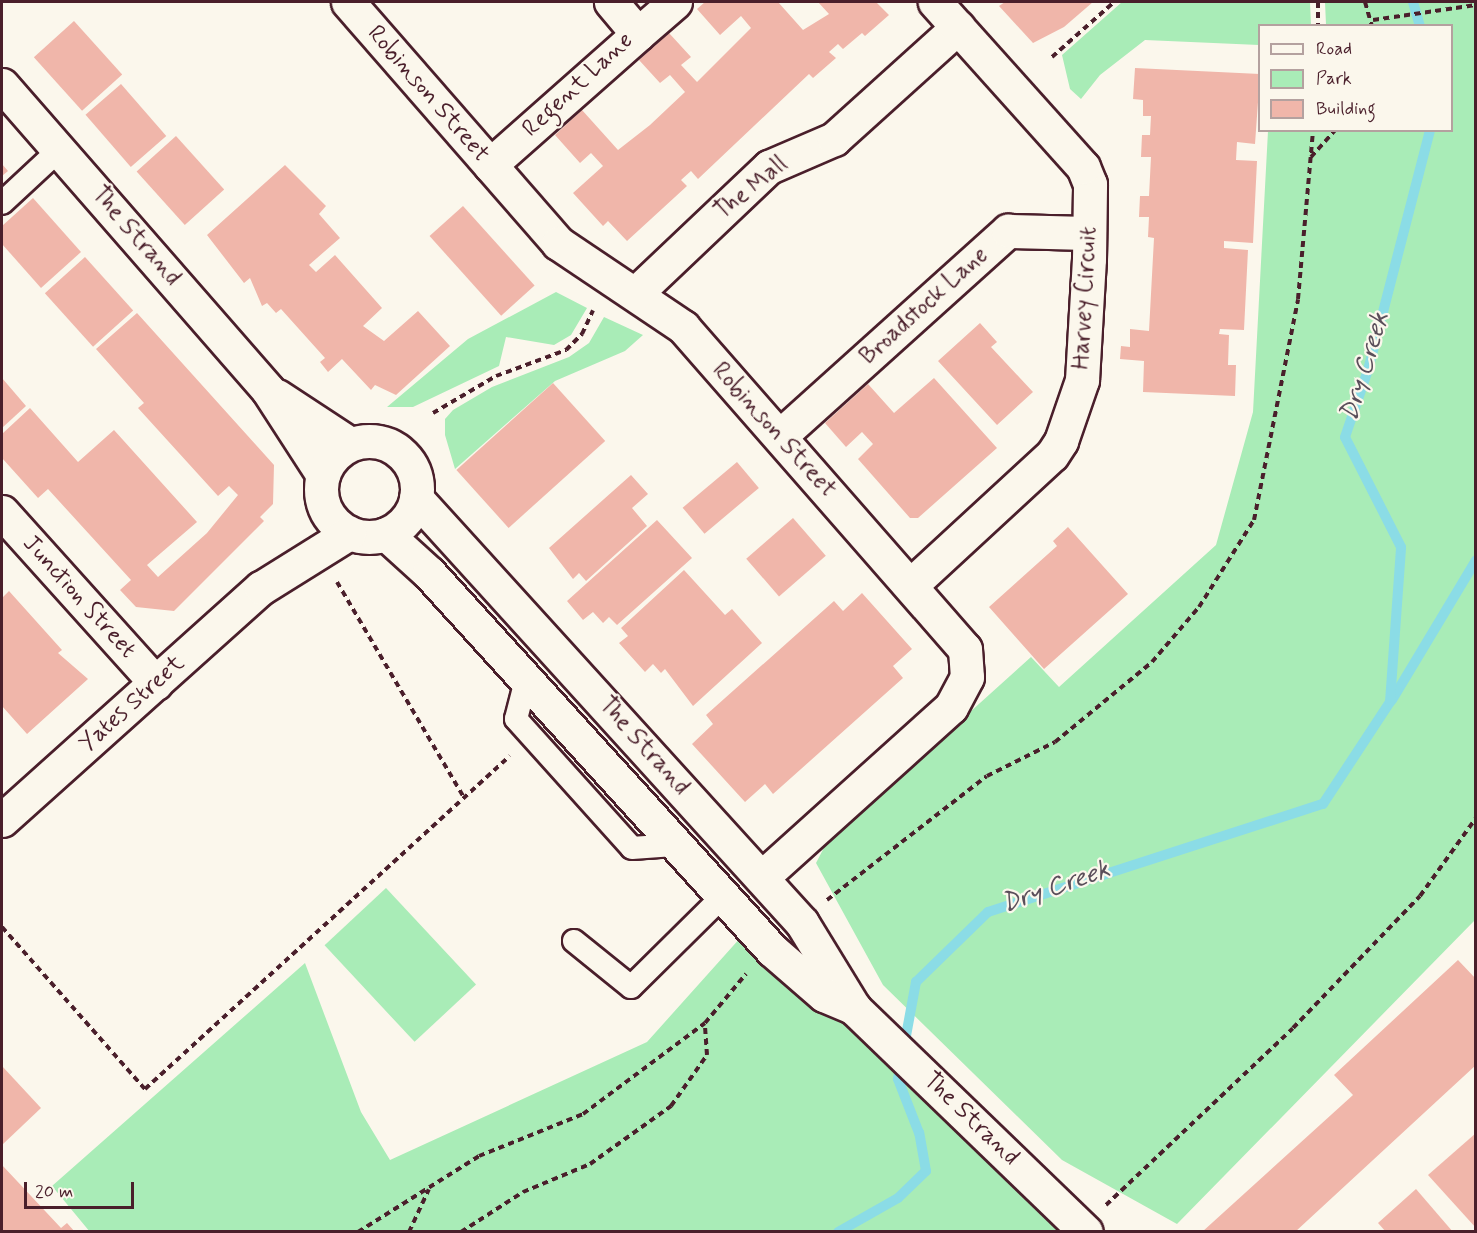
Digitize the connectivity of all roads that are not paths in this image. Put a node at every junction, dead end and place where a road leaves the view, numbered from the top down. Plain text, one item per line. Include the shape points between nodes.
1 (348, 2) edge
2 (611, 2) edge
3 (675, 2) edge
4 (935, 2) edge
5 (958, 27) junction
6 (638, 34) junction
7 (2, 85) edge
8 (60, 150) junction
9 (490, 165) junction
10 (2, 203) edge
11 (1089, 233) junction
12 (622, 286) junction
13 (268, 390) junction
14 (780, 436) junction
15 (350, 444) junction
16 (323, 490) junction
17 (416, 498) junction
18 (2, 512) edge
19 (349, 533) junction
20 (386, 534) junction
21 (912, 584) junction
22 (261, 588) junction
23 (156, 683) junction
24 (3, 816) edge
25 (762, 877) junction
26 (722, 897) junction
27 (574, 941) dead end
28 (854, 1008) junction
29 (1092, 1223) edge

1 - 9 street, Robinson Street
2 - 6 street, Regent Lane
3 - 6 street
4 - 5 street, Harvey Circuit
5 - 11 street, Harvey Circuit via 1083,167 1090,184
5 - 12 street, The Mall via 834,139 769,167
6 - 9 street, Regent Lane
7 - 8 street, The Strand
8 - 10 lane
8 - 13 street, The Strand
9 - 12 street, Robinson Street via 558,243
11 - 14 street, Broadstock Lane via 1008,231
11 - 21 street, Harvey Circuit via 1082,380 1070,426 1052,455
12 - 14 street, Robinson Street via 682,327
13 - 15 street, The Strand
13 - 16 street, The Strand
14 - 21 street, Robinson Street
15 - 16 street via 336,454
15 - 17 street via 371,440 405,456 415,473
16 - 19 street
16 - 22 street, Yates Street
17 - 20 street via 402,525
17 - 25 street, The Strand
18 - 23 street, Junction Street
19 - 20 street
19 - 22 street, Yates Street
20 - 26 street, The Strand via 411,554
21 - 25 street, Robinson Street via 965,649 968,669 961,695
22 - 23 street, Yates Street
23 - 24 street, Yates Street
25 - 28 street, The Strand via 802,922
26 - 27 lane via 632,987
26 - 28 street, The Strand via 802,979
28 - 29 street, The Strand via 1032,1178

